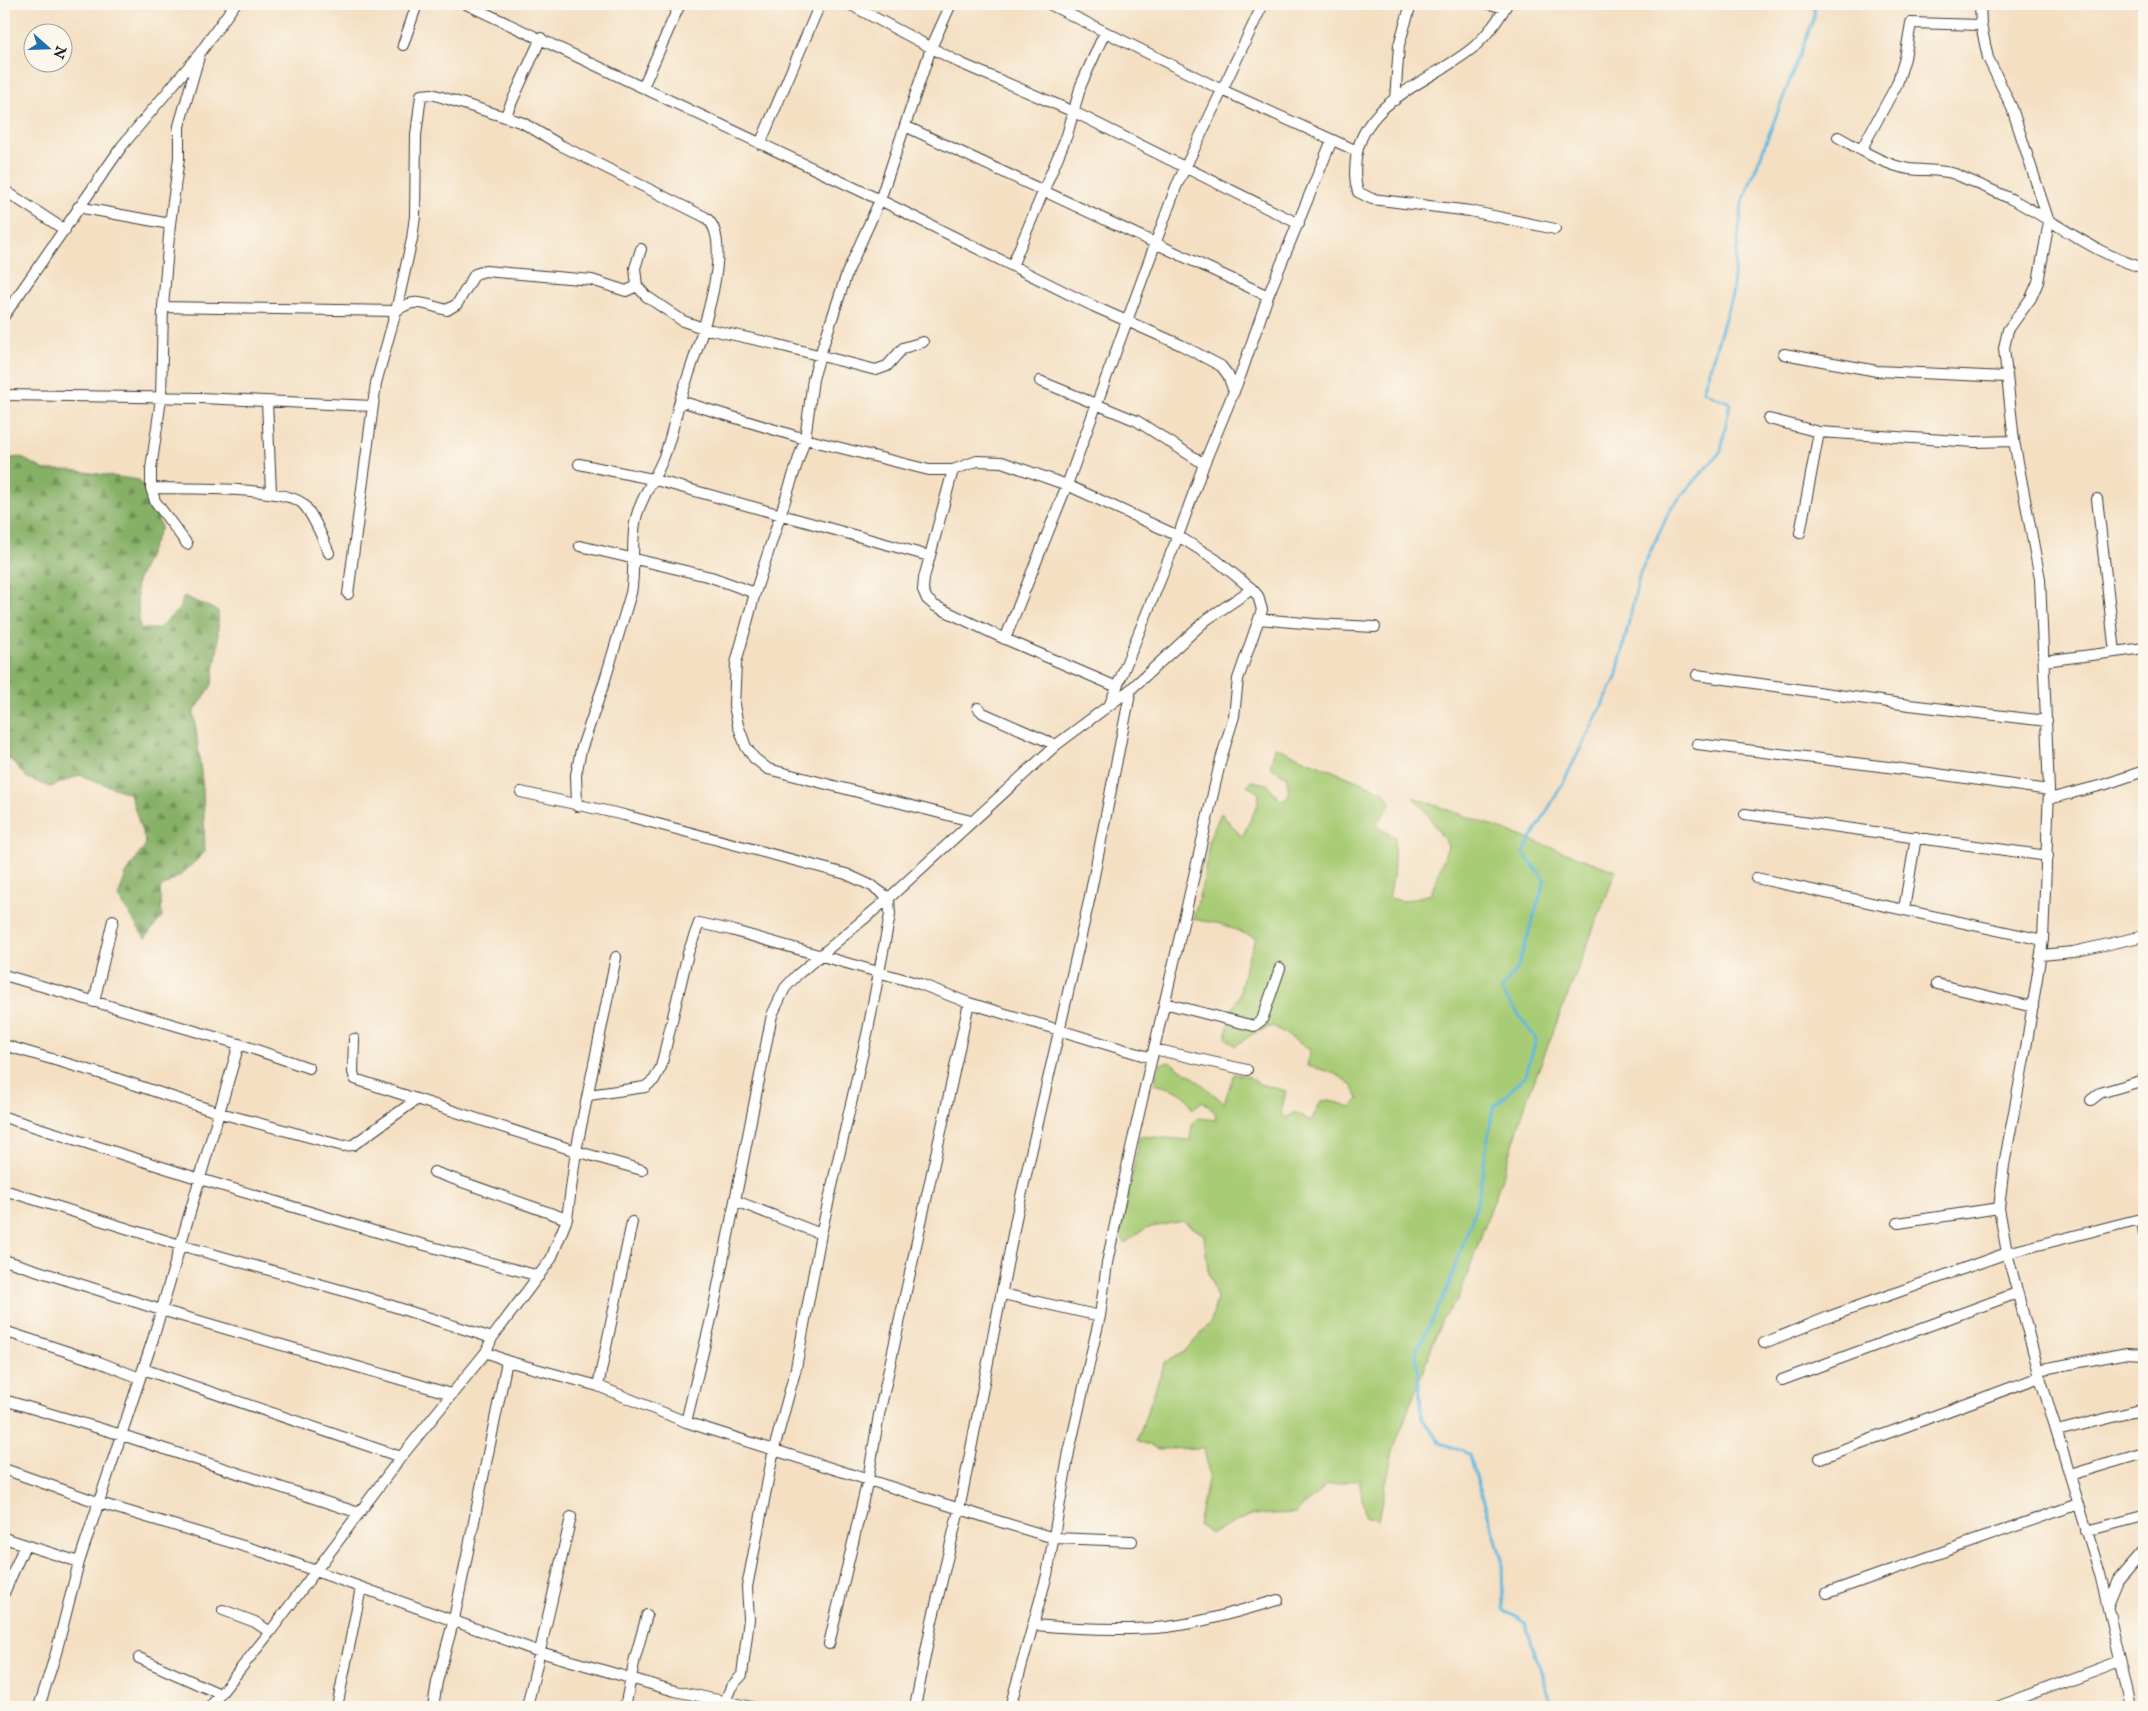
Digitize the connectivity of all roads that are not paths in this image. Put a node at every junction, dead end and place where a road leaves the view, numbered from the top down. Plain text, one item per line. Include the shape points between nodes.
1 (6, 4) edge
2 (235, 4) edge
3 (417, 4) edge
4 (466, 4) edge
5 (680, 4) edge
6 (820, 4) edge
7 (849, 4) edge
8 (951, 4) edge
9 (1049, 4) edge
10 (1263, 4) edge
11 (1411, 4) edge
12 (1489, 4) edge
13 (1980, 4) edge
14 (2142, 4) edge
15 (1506, 6) edge
16 (4, 7) edge
17 (2144, 9) edge
18 (1981, 25) junction
19 (1105, 32) junction
20 (541, 38) junction
21 (403, 44) dead end
22 (931, 48) junction
23 (186, 79) junction
24 (643, 88) junction
25 (1222, 90) junction
26 (1395, 100) junction
27 (1074, 112) junction
28 (505, 117) junction
29 (905, 126) junction
30 (1838, 137) dead end
31 (1332, 140) junction
32 (760, 144) junction
33 (1861, 150) junction
34 (1357, 151) junction
35 (1186, 166) junction
36 (1043, 189) junction
37 (4, 190) edge
38 (880, 200) junction
39 (78, 207) junction
40 (2049, 222) junction
41 (170, 224) junction
42 (1299, 224) junction
43 (1555, 229) dead end
44 (65, 230) junction
45 (1156, 244) junction
46 (641, 249) dead end
47 (1012, 266) junction
48 (2144, 268) edge
49 (637, 286) junction
50 (1268, 296) junction
51 (8, 301) edge
52 (163, 307) junction
53 (396, 311) junction
54 (4, 316) edge
55 (1126, 321) junction
56 (704, 328) junction
57 (923, 342) dead end
58 (1784, 354) dead end
59 (820, 355) junction
60 (2006, 377) junction
61 (1040, 381) dead end
62 (1234, 392) junction
63 (4, 395) edge
64 (160, 399) junction
65 (680, 400) junction
66 (267, 402) junction
67 (1097, 404) junction
68 (372, 406) junction
69 (1769, 419) dead end
70 (1819, 432) junction
71 (805, 439) junction
72 (2014, 441) junction
73 (579, 464) dead end
74 (1204, 464) junction
75 (953, 470) junction
76 (652, 479) junction
77 (1067, 485) junction
78 (151, 488) junction
79 (271, 492) junction
80 (2096, 499) dead end
81 (779, 516) junction
82 (1800, 533) dead end
83 (1178, 536) junction
84 (187, 544) dead end
85 (580, 546) dead end
86 (329, 553) dead end
87 (929, 556) junction
88 (632, 557) junction
89 (649, 564) junction
90 (634, 578) junction
91 (1252, 589) junction
92 (755, 593) junction
93 (348, 594) dead end
94 (1260, 619) junction
95 (1375, 627) dead end
96 (1005, 639) junction
97 (2144, 648) edge
98 (2115, 652) junction
99 (2044, 661) junction
100 (1697, 675) dead end
101 (1117, 687) junction
102 (1131, 689) junction
103 (1109, 705) junction
104 (978, 708) dead end
105 (2046, 721) junction
106 (1056, 744) junction
107 (1697, 744) dead end
108 (2144, 770) edge
109 (520, 792) dead end
110 (2049, 795) junction
111 (577, 806) junction
112 (1745, 814) dead end
113 (971, 821) junction
114 (1916, 838) junction
115 (2048, 856) junction
116 (1756, 878) dead end
117 (889, 898) junction
118 (1904, 909) junction
119 (113, 920) dead end
120 (2144, 936) edge
121 (2043, 940) junction
122 (2041, 955) junction
123 (821, 956) junction
124 (616, 957) dead end
125 (1280, 968) dead end
126 (879, 972) junction
127 (4, 975) edge
128 (1937, 984) dead end
129 (94, 1002) junction
130 (969, 1002) junction
131 (1164, 1003) junction
132 (2033, 1007) junction
133 (1060, 1031) junction
134 (354, 1038) dead end
135 (240, 1044) junction
136 (4, 1045) edge
137 (1153, 1053) junction
138 (309, 1068) dead end
139 (1247, 1070) dead end
140 (2144, 1080) edge
141 (589, 1095) junction
142 (416, 1100) junction
143 (2091, 1100) dead end
144 (220, 1113) junction
145 (4, 1117) edge
146 (576, 1151) junction
147 (642, 1170) dead end
148 (434, 1172) dead end
149 (200, 1180) junction
150 (4, 1190) edge
151 (736, 1201) junction
152 (1999, 1208) junction
153 (2143, 1218) edge
154 (567, 1219) junction
155 (632, 1222) dead end
156 (1898, 1223) dead end
157 (821, 1234) junction
158 (2144, 1234) edge
159 (180, 1245) junction
160 (2007, 1253) junction
161 (4, 1260) edge
162 (540, 1276) junction
163 (2017, 1292) junction
164 (1003, 1294) junction
165 (161, 1310) junction
166 (1100, 1316) junction
167 (4, 1331) edge
168 (492, 1338) junction
169 (1764, 1343) dead end
170 (486, 1352) junction
171 (2144, 1354) edge
172 (506, 1361) junction
173 (141, 1373) junction
174 (2039, 1373) junction
175 (1782, 1380) dead end
176 (598, 1386) junction
177 (451, 1394) junction
178 (4, 1400) edge
179 (2144, 1413) edge
180 (686, 1422) junction
181 (2057, 1431) junction
182 (122, 1435) junction
183 (774, 1449) junction
184 (2144, 1453) edge
185 (401, 1457) junction
186 (1820, 1458) dead end
187 (4, 1469) edge
188 (2070, 1475) junction
189 (868, 1479) junction
190 (100, 1503) junction
191 (2078, 1504) junction
192 (959, 1510) junction
193 (359, 1513) junction
194 (2144, 1516) edge
195 (571, 1517) dead end
196 (2086, 1530) junction
197 (4, 1538) edge
198 (1054, 1538) junction
199 (1132, 1541) dead end
200 (25, 1545) junction
201 (2144, 1550) edge
202 (79, 1562) junction
203 (315, 1572) junction
204 (361, 1588) junction
205 (4, 1593) edge
206 (1827, 1593) dead end
207 (1278, 1600) dead end
208 (2108, 1604) junction
209 (223, 1610) dead end
210 (647, 1615) dead end
211 (454, 1619) junction
212 (1034, 1625) junction
213 (270, 1632) junction
214 (829, 1644) dead end
215 (540, 1652) junction
216 (139, 1658) dead end
217 (2120, 1661) junction
218 (630, 1678) junction
219 (220, 1694) junction
220 (723, 1705) edge
221 (1011, 1706) edge
222 (39, 1707) edge
223 (210, 1707) edge
224 (337, 1707) edge
225 (433, 1707) edge
226 (527, 1707) edge
227 (625, 1707) edge
228 (752, 1707) edge
229 (915, 1707) edge
230 (1025, 1707) edge
231 (1997, 1707) edge
232 (2131, 1707) edge

1 - 16 street
2 - 23 street via 200,53
3 - 21 street
4 - 20 street
5 - 24 street
6 - 32 street
7 - 22 street
8 - 22 street
9 - 19 street
10 - 25 street
11 - 26 street via 1399,45
12 - 15 street
13 - 18 street
14 - 17 street
15 - 26 street via 1475,46
18 - 33 street via 1911,23 1897,84
18 - 40 street via 1988,58 2012,108
19 - 25 street
19 - 27 street via 1081,85
20 - 24 street
20 - 28 street
22 - 27 street
22 - 29 street
23 - 39 street via 135,128
23 - 41 street
24 - 32 street
25 - 31 street
25 - 35 street
26 - 34 street via 1369,125
27 - 35 street
27 - 36 street
28 - 53 street via 432,94 421,95 416,136 415,216
28 - 56 street via 523,123 712,222 717,244 716,266
29 - 36 street
29 - 38 street
30 - 33 street
31 - 34 street
31 - 42 street
32 - 38 street
33 - 40 street via 1908,169 1955,174 2015,201
34 - 43 street via 1355,184 1364,196 1470,211
35 - 42 street
35 - 45 street
36 - 45 street
36 - 47 street
37 - 44 street
38 - 47 street
38 - 59 street via 847,273
39 - 41 street
39 - 44 street
40 - 48 street via 2120,260
40 - 60 street via 2038,282 2031,298 2008,330 2004,348
41 - 52 street
42 - 50 street
44 - 51 street
45 - 50 street
45 - 55 street
46 - 49 street via 635,268
47 - 55 street
49 - 53 street via 626,291 592,280 480,272 470,280 452,308 447,310 410,302
49 - 56 street via 670,313
50 - 62 street
51 - 54 street
52 - 53 street
52 - 64 street
53 - 68 street
55 - 62 street via 1221,366
55 - 67 street
56 - 59 street
56 - 65 street
57 - 59 street via 903,348 887,366 876,370
58 - 60 street via 1877,371
59 - 71 street via 813,379
60 - 72 street
61 - 67 street
62 - 74 street
63 - 64 street
64 - 66 street
64 - 78 street
65 - 71 street
65 - 76 street via 663,459
66 - 68 street
66 - 79 street
67 - 74 street via 1137,421
67 - 77 street
68 - 93 street
69 - 70 street
70 - 72 street via 1957,441
70 - 82 street
71 - 75 street via 928,470
71 - 81 street
72 - 99 street via 2038,562
73 - 76 street
74 - 83 street
75 - 77 street via 977,461 1002,462
75 - 87 street
76 - 81 street
76 - 88 street via 636,516
77 - 83 street
77 - 96 street
78 - 79 street
78 - 84 street via 159,508
79 - 86 street via 303,504
80 - 98 street
81 - 87 street
81 - 92 street
83 - 91 street via 1215,559
83 - 101 street
85 - 88 street
87 - 96 street via 923,590 927,599 946,612
88 - 89 street
88 - 90 street
89 - 90 street
89 - 92 street via 711,577
90 - 111 street via 581,750 576,775
91 - 94 street via 1261,603
91 - 102 street via 1189,633
92 - 113 street via 736,663 734,705 740,732 754,758 768,769
94 - 95 street
94 - 131 street via 1238,679 1231,730 1212,796
96 - 101 street
97 - 98 street
98 - 99 street
99 - 105 street
100 - 105 street
101 - 103 street
102 - 103 street
102 - 133 street
103 - 106 street
104 - 106 street
105 - 110 street
106 - 113 street
107 - 110 street via 1898,769
108 - 110 street via 2103,785
109 - 111 street
110 - 115 street
111 - 117 street via 624,815 846,874
112 - 114 street
113 - 117 street
114 - 115 street
114 - 118 street
115 - 121 street
116 - 118 street
117 - 123 street
117 - 126 street via 890,916
118 - 121 street
119 - 129 street
120 - 122 street via 2073,952
121 - 122 street
122 - 132 street
123 - 126 street
123 - 141 street via 700,923 688,953 661,1067 654,1080 645,1087
123 - 151 street via 785,988 772,1015
124 - 141 street
125 - 131 street via 1262,1020 1254,1026
126 - 130 street
126 - 157 street
127 - 129 street
128 - 132 street
129 - 135 street
130 - 133 street
130 - 189 street
131 - 137 street
132 - 152 street
133 - 137 street
133 - 164 street via 1017,1214
134 - 142 street via 355,1078
135 - 138 street
135 - 144 street
136 - 144 street
137 - 139 street
137 - 166 street via 1106,1263
140 - 143 street via 2100,1093
141 - 146 street
142 - 144 street via 353,1145 343,1146
142 - 146 street
144 - 149 street
145 - 149 street
146 - 147 street
146 - 154 street
148 - 154 street
149 - 159 street
149 - 162 street
150 - 159 street
151 - 157 street
151 - 180 street via 712,1319
152 - 156 street
152 - 160 street
153 - 158 street
153 - 160 street
154 - 162 street via 551,1259
155 - 176 street
157 - 183 street via 796,1368
159 - 165 street
159 - 168 street via 346,1291
160 - 163 street
160 - 169 street
161 - 165 street
162 - 168 street
163 - 174 street
163 - 175 street
164 - 166 street
164 - 192 street
165 - 173 street
165 - 177 street
166 - 198 street via 1069,1452
167 - 173 street
168 - 170 street
170 - 172 street
170 - 177 street
171 - 174 street via 2127,1353 2070,1362
172 - 176 street
172 - 211 street
173 - 182 street
173 - 185 street
174 - 181 street
174 - 186 street
176 - 180 street
177 - 185 street
178 - 182 street
179 - 181 street via 2136,1412
180 - 183 street
181 - 188 street
182 - 190 street
182 - 193 street
183 - 189 street
183 - 220 street via 747,1587 749,1618 742,1675 731,1687
184 - 188 street
185 - 193 street
187 - 190 street
188 - 191 street
189 - 192 street
189 - 214 street
190 - 202 street
190 - 203 street via 266,1553
191 - 196 street
191 - 206 street
192 - 198 street
192 - 229 street
193 - 203 street
194 - 196 street
195 - 215 street
196 - 208 street
197 - 200 street
198 - 199 street
198 - 212 street
200 - 202 street
200 - 205 street
201 - 208 street via 2118,1580
202 - 222 street
203 - 204 street
203 - 213 street
204 - 211 street
204 - 224 street
207 - 212 street via 1169,1626 1085,1628
208 - 217 street
209 - 213 street via 255,1622
210 - 218 street
211 - 215 street
211 - 225 street
212 - 221 street
213 - 219 street
215 - 218 street
215 - 226 street
216 - 219 street
217 - 231 street
217 - 232 street
218 - 220 street
218 - 227 street
219 - 223 street
220 - 228 street
221 - 230 street

